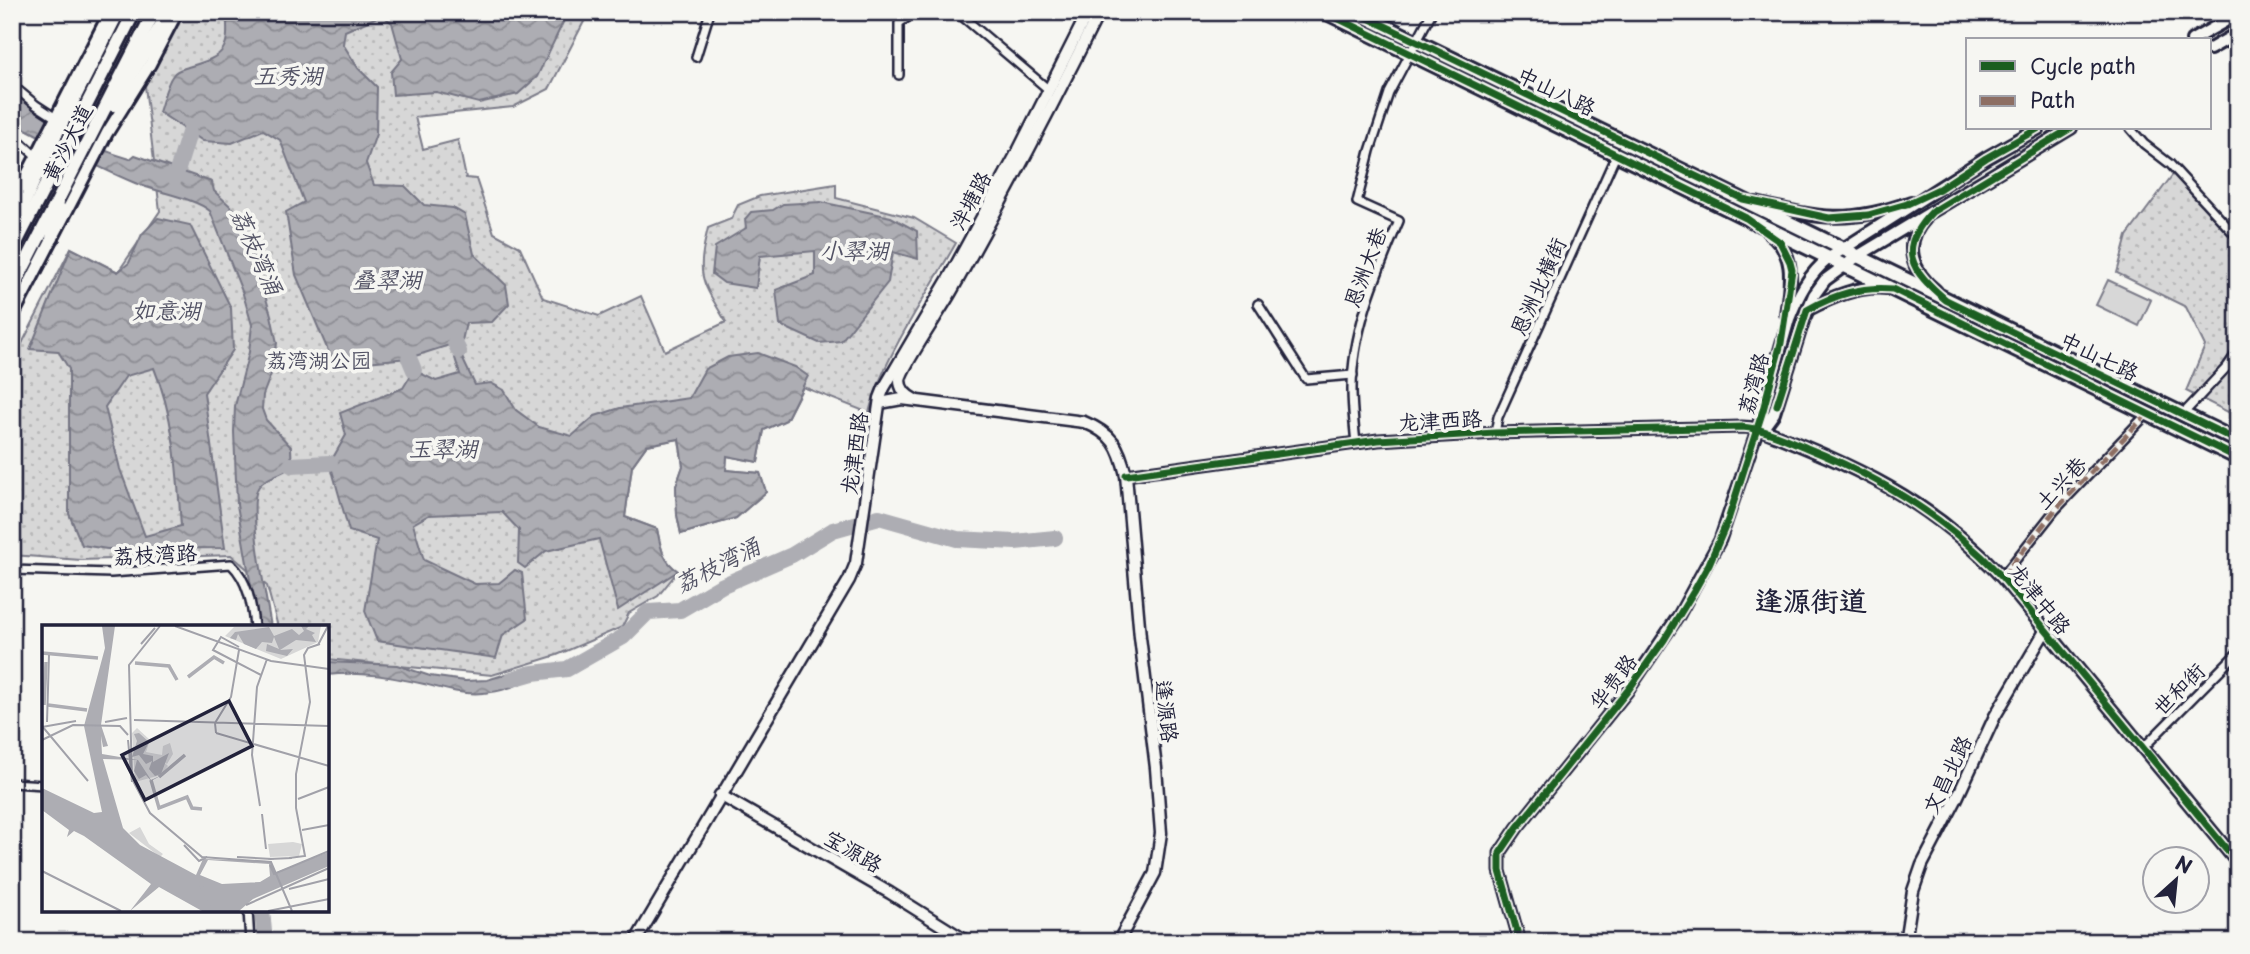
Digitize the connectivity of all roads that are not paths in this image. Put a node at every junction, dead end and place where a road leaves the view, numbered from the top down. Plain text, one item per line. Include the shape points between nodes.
1 (110, 12) edge
2 (118, 12) edge
3 (133, 12) edge
4 (153, 12) edge
5 (169, 12) edge
6 (177, 12) edge
7 (710, 12) edge
8 (916, 12) edge
9 (957, 12) edge
10 (1088, 12) edge
11 (1099, 12) edge
12 (1325, 12) edge
13 (1356, 12) edge
14 (1432, 12) edge
15 (2238, 14) edge
16 (2238, 33) edge
17 (2196, 38) edge
18 (1414, 48) junction
19 (2212, 48) edge
20 (696, 57) dead end
21 (899, 75) dead end
22 (12, 86) edge
23 (1049, 90) junction
24 (56, 118) junction
25 (2035, 130) edge
26 (2068, 130) edge
27 (2132, 130) edge
28 (12, 134) edge
29 (37, 155) junction
30 (1616, 155) junction
31 (82, 160) junction
32 (64, 188) junction
33 (1939, 189) junction
34 (1743, 200) junction
35 (12, 204) edge
36 (1932, 212) junction
37 (1746, 218) junction
38 (12, 229) edge
39 (52, 238) junction
40 (2238, 238) edge
41 (12, 249) edge
42 (1843, 249) junction
43 (1858, 256) junction
44 (1829, 258) junction
45 (1845, 265) junction
46 (12, 289) edge
47 (1893, 289) junction
48 (1946, 300) junction
49 (1258, 304) dead end
50 (1807, 310) junction
51 (12, 317) edge
52 (1781, 343) junction
53 (2238, 351) edge
54 (902, 374) junction
55 (1353, 375) junction
56 (919, 401) junction
57 (883, 402) junction
58 (2147, 414) junction
59 (2183, 414) junction
60 (1758, 428) junction
61 (1495, 433) junction
62 (2238, 441) edge
63 (1356, 443) junction
64 (2238, 458) edge
65 (1126, 475) junction
66 (12, 570) edge
67 (2002, 577) junction
68 (254, 625) edge
69 (2045, 631) junction
70 (2238, 652) edge
71 (2143, 748) junction
72 (12, 783) edge
73 (42, 785) edge
74 (720, 795) junction
75 (2238, 863) edge
76 (248, 912) edge
77 (250, 942) edge
78 (635, 942) edge
79 (968, 942) edge
80 (1118, 942) edge
81 (1520, 942) edge
82 (1905, 942) edge

1 - 24 main road
2 - 38 main road
3 - 41 main road
3 - 41 main road, 黄沙大道
4 - 31 main road
4 - 31 main road, 黄沙大道
5 - 31 main road
6 - 31 main road via 103,139
7 - 20 street
8 - 21 street via 899,23
9 - 23 street
10 - 23 street, 泮塘路
11 - 54 street via 1033,143
12 - 18 main road, 中山八路
13 - 18 main road, 中山八路
14 - 18 street
15 - 17 main road
16 - 19 main road
18 - 30 main road, 中山八路
18 - 34 main road, 中山八路
18 - 55 street, 恩洲大巷 via 1390,93 1357,202 1399,221 1372,286 1356,344
22 - 24 street
23 - 57 street, 泮塘路 via 950,276 893,371
24 - 29 main road
25 - 33 main road, 荔湾路
26 - 36 main road, 荔湾路
27 - 40 street
28 - 29 street
29 - 35 main road
30 - 37 main road, 中山八路
30 - 61 street, 恩洲北横街 via 1498,417
31 - 32 main road, 黄沙大道
31 - 39 main road
31 - 46 main road
32 - 39 main road
32 - 46 main road, 黄沙大道
33 - 34 main road via 1907,204 1847,218 1811,216
33 - 42 main road, 荔湾路
34 - 42 main road, 中山八路
36 - 43 main road, 荔湾路
36 - 48 main road via 1912,238 1912,257 1927,284
37 - 44 main road, 中山八路
37 - 52 main road via 1780,242 1790,261
39 - 51 main road
42 - 43 main road, 中山八路
42 - 44 main road, 荔湾路
43 - 45 main road, 荔湾路
43 - 48 main road, 中山七路
44 - 45 main road, 中山七路
44 - 52 main road, 荔湾路 via 1806,283
45 - 47 main road, 中山七路
45 - 50 main road, 荔湾路 via 1825,280
47 - 50 main road via 1854,291
47 - 58 main road, 中山七路
48 - 59 main road, 中山七路
49 - 55 street via 1306,379
50 - 60 main road, 荔湾路 via 1774,413
52 - 60 main road, 荔湾路
53 - 59 street
54 - 56 street via 905,394
54 - 57 street
55 - 63 street, 恩洲大巷
56 - 57 street, 龙津西路
56 - 65 street, 龙津西路 via 1084,422 1114,440
57 - 74 street, 龙津西路 via 856,563
58 - 64 main road, 中山七路
58 - 67 street, 土兴巷 via 2055,510
59 - 62 main road, 中山七路
60 - 61 street, 龙津西路
60 - 67 main road, 龙津中路 via 1842,462 1915,502 1965,540
60 - 81 street, 华贵路 via 1720,540 1679,615 1629,689 1500,853 1500,872
61 - 63 street, 龙津西路
63 - 65 street, 龙津西路
65 - 80 street, 逢源路 via 1161,833 1155,873
66 - 68 street, 荔枝湾路 via 111,573 231,564 240,572
67 - 69 main road, 龙津中路
69 - 71 main road, 龙津中路
69 - 82 street, 文昌北路 via 1995,716 1922,865
70 - 71 street, 世和街
71 - 75 main road, 龙津中路
72 - 73 street
74 - 78 street, 龙津西路
74 - 79 street, 宝源路
76 - 77 street

